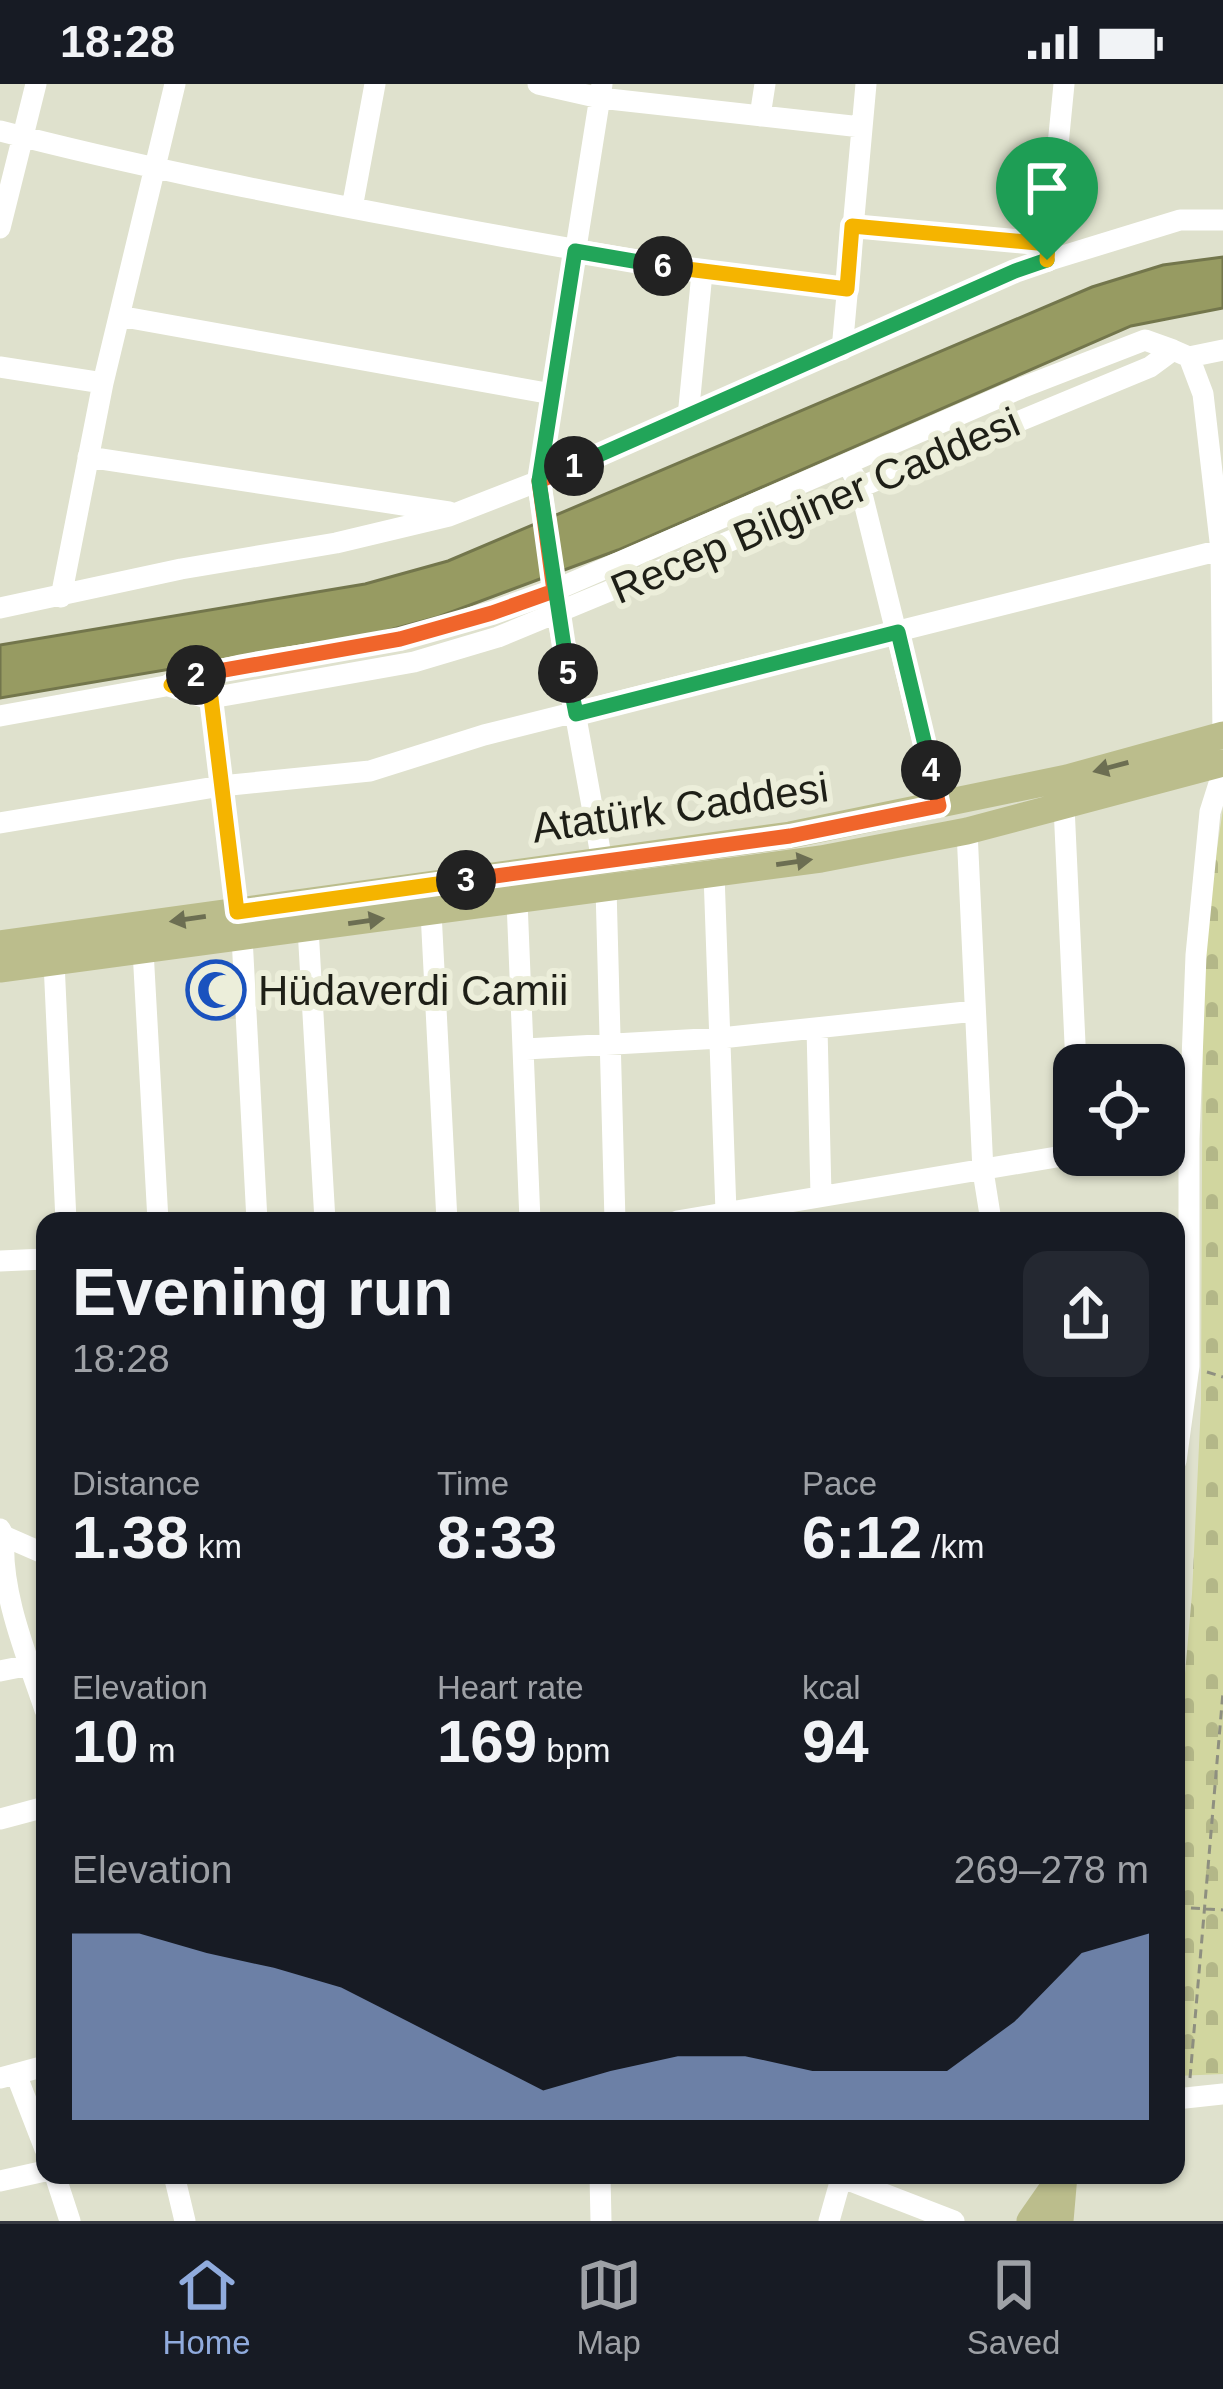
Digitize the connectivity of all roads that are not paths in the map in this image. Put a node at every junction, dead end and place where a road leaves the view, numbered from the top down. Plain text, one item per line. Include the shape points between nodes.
1 (36, 84) edge
2 (175, 84) edge
3 (375, 84) edge
4 (538, 84) edge
5 (765, 84) edge
6 (866, 84) edge
7 (1064, 84) edge
8 (601, 91) edge
9 (760, 116) junction
10 (861, 127) junction
11 (0, 131) edge
12 (23, 137) junction
13 (153, 170) junction
14 (352, 208) junction
15 (1223, 220) edge
16 (852, 226) junction
17 (0, 228) edge
18 (575, 251) junction
19 (1048, 252) junction
20 (702, 273) junction
21 (847, 289) junction
22 (118, 316) junction
23 (842, 350) junction
24 (1223, 350) edge
25 (1181, 354) junction
26 (0, 367) edge
27 (103, 383) junction
28 (552, 394) junction
29 (688, 417) junction
30 (88, 457) junction
31 (846, 463) junction
32 (539, 481) junction
33 (860, 486) junction
34 (456, 513) junction
35 (1221, 550) edge
36 (61, 597) junction
37 (555, 602) junction
38 (0, 608) edge
39 (898, 632) junction
40 (171, 685) junction
41 (211, 698) junction
42 (576, 714) junction
43 (0, 716) edge
44 (1223, 735) edge
45 (1188, 760) junction
46 (1223, 767) edge
47 (221, 786) junction
48 (939, 806) junction
49 (1064, 806) junction
50 (1210, 812) junction
51 (0, 823) edge
52 (967, 830) junction
53 (714, 874) junction
54 (604, 875) junction
55 (517, 901) junction
56 (431, 912) junction
57 (239, 924) junction
58 (308, 928) junction
59 (0, 944) edge
60 (143, 950) junction
61 (53, 962) junction
62 (0, 970) edge
63 (975, 1011) junction
64 (817, 1028) junction
65 (721, 1038) junction
66 (1075, 1044) edge
67 (610, 1045) junction
68 (526, 1049) junction
69 (1185, 1139) edge
70 (1189, 1139) junction
71 (1053, 1158) edge
72 (983, 1171) junction
73 (821, 1195) junction
74 (66, 1212) edge
75 (158, 1212) edge
76 (256, 1212) edge
77 (324, 1212) edge
78 (447, 1212) edge
79 (530, 1212) edge
80 (615, 1212) edge
81 (726, 1212) joint
82 (990, 1212) edge
83 (36, 1259) edge
84 (0, 1261) edge
85 (1185, 1269) edge
86 (2, 1532) edge
87 (36, 1549) edge
88 (30, 1665) junction
89 (0, 1671) edge
90 (36, 1683) edge
91 (36, 1809) edge
92 (0, 1819) edge
93 (8, 2076) edge
94 (1223, 2094) edge
95 (1185, 2098) edge
96 (36, 2131) edge
97 (36, 2173) edge
98 (0, 2181) edge
99 (58, 2184) edge
100 (176, 2184) edge
101 (600, 2184) edge
102 (838, 2184) edge
103 (860, 2184) edge
104 (1057, 2184) edge
105 (1062, 2184) edge
106 (70, 2221) edge
107 (184, 2221) edge
108 (601, 2221) edge
109 (829, 2221) edge
110 (953, 2221) edge
111 (1030, 2221) edge
112 (1060, 2221) edge

1 - 12 street
2 - 13 street
3 - 14 street
4 - 8 street
5 - 9 street
6 - 10 street
7 - 19 street
8 - 9 street
8 - 18 street
9 - 10 street
10 - 16 street
11 - 12 street
12 - 13 street
12 - 17 street
13 - 14 street
13 - 22 street
14 - 18 street
15 - 19 street via 1180,220
16 - 19 street
16 - 21 street
18 - 20 street
18 - 28 street
19 - 23 street
20 - 21 street
20 - 29 street
21 - 23 street
22 - 27 street
22 - 28 street
23 - 29 street
24 - 25 street
25 - 31 street, Recep Bilginer Caddesi via 1145,340
25 - 33 street, Recep Bilginer Caddesi
25 - 35 street via 1202,394
26 - 27 street
27 - 30 street
28 - 32 street
29 - 32 street
30 - 34 street
30 - 36 street
31 - 33 street
31 - 37 street, Recep Bilginer Caddesi
32 - 34 street
32 - 37 street
33 - 37 street, Recep Bilginer Caddesi
33 - 39 street
34 - 36 street
35 - 39 street
35 - 44 street
36 - 38 street
37 - 40 street, Recep Bilginer Caddesi
37 - 41 street, Recep Bilginer Caddesi via 446,654
37 - 42 street
39 - 42 street
39 - 48 street
40 - 41 street, Recep Bilginer Caddesi
40 - 43 street, Recep Bilginer Caddesi
41 - 47 street
42 - 47 street via 370,771
42 - 54 street
44 - 45 main road, Atatürk Caddesi
45 - 46 main road, Atatürk Caddesi
45 -> 48 main road, Atatürk Caddesi
45 - 49 main road, Atatürk Caddesi
45 - 50 street
46 - 50 street
47 - 51 street
47 - 57 street
48 - 54 main road, Atatürk Caddesi
49 - 52 main road, Atatürk Caddesi
49 - 66 street
50 - 70 street
53 -> 52 main road, Atatürk Caddesi
52 - 63 street
53 - 54 main road, Atatürk Caddesi
53 - 65 street
54 - 55 main road, Atatürk Caddesi
54 - 57 main road, Atatürk Caddesi
54 - 67 street
55 - 56 main road, Atatürk Caddesi
55 - 68 street
58 -> 56 main road, Atatürk Caddesi
56 - 78 street
57 - 58 main road, Atatürk Caddesi
57 -> 59 main road, Atatürk Caddesi
57 - 60 main road, Atatürk Caddesi
57 - 76 street
58 - 77 street
60 - 61 main road, Atatürk Caddesi
60 - 75 street
61 - 62 main road, Atatürk Caddesi
61 - 74 street
63 - 64 street
63 - 72 street
64 - 65 street
64 - 73 street
65 - 67 street
65 - 81 street
67 - 68 street
67 - 80 street
68 - 79 street
69 - 70 street
70 - 85 street
71 - 72 street
72 - 73 street
72 - 82 street
73 - 81 street
83 - 84 street
86 - 87 street
86 - 88 street via 7,1586
88 - 89 street
88 - 90 street
91 - 92 street
93 - 96 street
94 - 95 street
97 - 98 street
99 - 106 street
100 - 107 street
101 - 108 street
102 - 109 street
103 - 110 street
104 - 111 main road
105 - 112 main road

